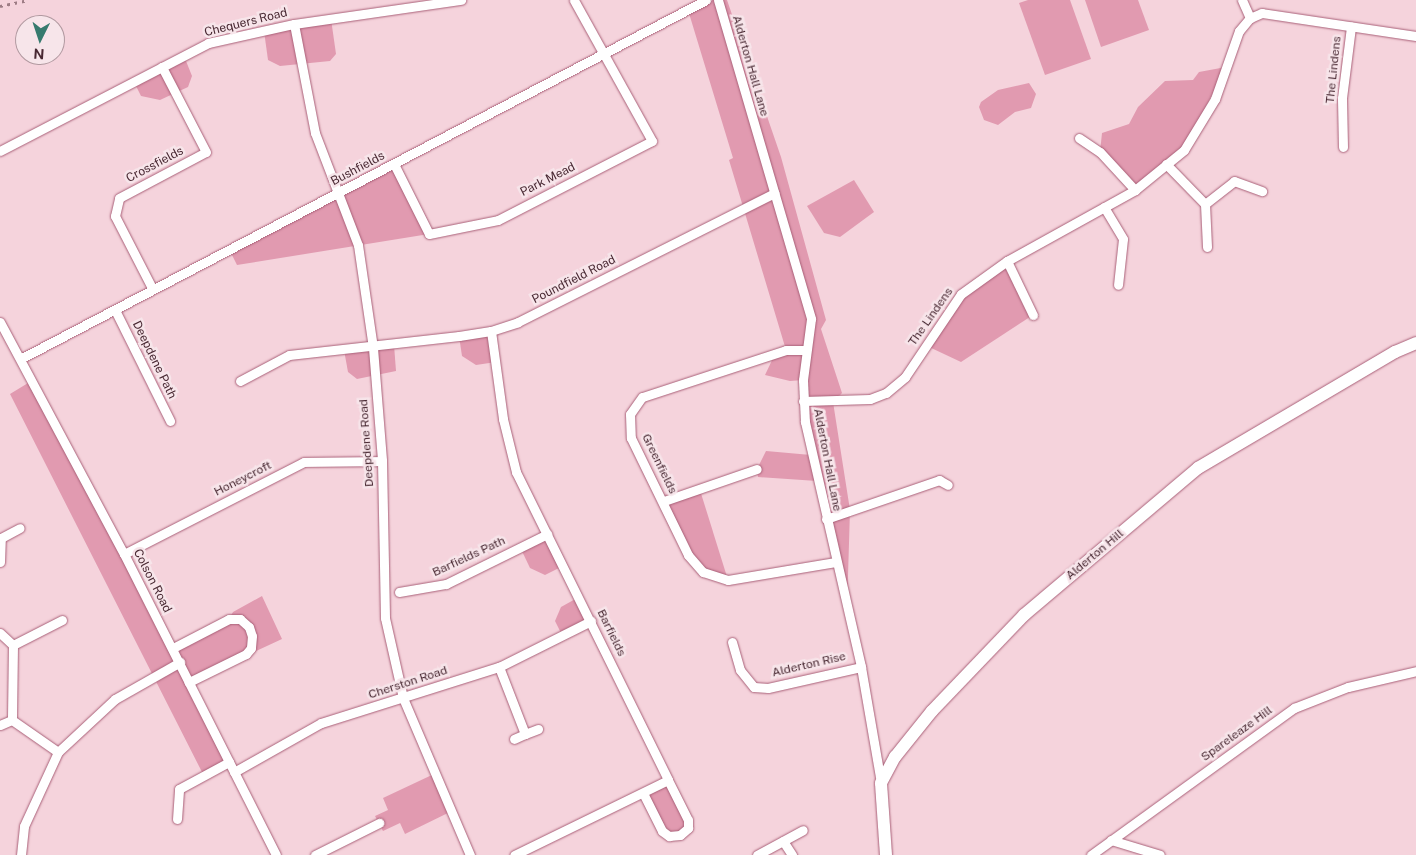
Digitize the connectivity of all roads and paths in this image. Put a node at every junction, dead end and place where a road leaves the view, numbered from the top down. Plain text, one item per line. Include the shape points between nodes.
1 (461, 0) edge
2 (574, 0) edge
3 (706, 0) edge
4 (718, 0) edge
5 (1242, 0) edge
6 (1250, 18) junction
7 (294, 24) junction
8 (1351, 27) junction
9 (1416, 36) edge
10 (604, 52) junction
11 (162, 68) junction
12 (1079, 138) dead end
13 (1343, 147) dead end
14 (0, 151) edge
15 (394, 164) junction
16 (1166, 164) junction
17 (1135, 190) junction
18 (1262, 191) dead end
19 (339, 193) junction
20 (774, 193) junction
21 (1205, 204) junction
22 (1104, 207) junction
23 (1207, 247) dead end
24 (1007, 262) junction
25 (1118, 285) dead end
26 (152, 288) junction
27 (115, 310) junction
28 (1033, 315) dead end
29 (0, 322) edge
30 (492, 331) junction
31 (1416, 343) edge
32 (373, 348) junction
33 (806, 350) junction
34 (22, 358) junction
35 (240, 381) dead end
36 (803, 402) junction
37 (170, 421) dead end
38 (382, 461) junction
39 (757, 469) dead end
40 (948, 485) dead end
41 (664, 501) junction
42 (826, 519) junction
43 (20, 528) dead end
44 (547, 534) junction
45 (124, 554) junction
46 (0, 562) edge
47 (835, 562) junction
48 (400, 592) dead end
49 (62, 620) dead end
50 (591, 621) junction
51 (0, 633) edge
52 (732, 642) dead end
53 (13, 644) junction
54 (173, 648) junction
55 (180, 662) junction
56 (499, 667) junction
57 (861, 667) junction
58 (1416, 671) edge
59 (189, 682) junction
60 (403, 698) junction
61 (12, 720) junction
62 (0, 725) edge
63 (538, 729) dead end
64 (525, 734) junction
65 (514, 738) dead end
66 (58, 752) junction
67 (229, 762) junction
68 (234, 772) junction
69 (668, 780) junction
70 (881, 782) junction
71 (642, 793) junction
72 (177, 819) dead end
73 (379, 823) dead end
74 (803, 830) dead end
75 (1111, 840) junction
76 (783, 841) junction
77 (21, 855) edge
78 (276, 855) edge
79 (315, 855) edge
80 (470, 855) edge
81 (514, 855) edge
82 (757, 855) edge
83 (792, 855) edge
84 (886, 855) edge
85 (1091, 855) edge
86 (1160, 855) edge

1 - 7 street, Chequers Road
2 - 10 street
3 - 10 street, Bushfields
4 - 20 street, Alderton Hall Lane
5 - 6 street
6 - 8 street, The Lindens via 1262,13
6 - 16 street, The Lindens via 1238,31 1215,99 1184,150
7 - 11 street, Chequers Road via 208,44
7 - 19 street, Deepdene Road via 315,133
8 - 9 street, The Lindens
8 - 13 street, The Lindens via 1342,98
10 - 15 street, Bushfields
10 - 15 street, Park Mead via 652,141 498,220 429,234
11 - 14 street, Chequers Road
11 - 26 street, Crossfields via 206,152 119,198 114,216
12 - 17 street via 1100,152
15 - 19 street, Bushfields
16 - 17 street, The Lindens
16 - 21 street
17 - 22 street, The Lindens
18 - 21 street via 1234,181
19 - 26 street, Bushfields
19 - 32 street, Deepdene Road via 358,245
20 - 30 street, Poundfield Road via 518,322
20 - 33 street, Alderton Hall Lane via 811,319
21 - 23 street
22 - 24 street, The Lindens
22 - 25 street via 1123,239
24 - 28 street
24 - 36 street, The Lindens via 961,294 905,377 886,393 870,399
26 - 27 street, Bushfields
27 - 34 street, Bushfields
27 - 37 street, Deepdene Path
29 - 34 street, Colson Road
30 - 32 street, Poundfield Road
30 - 44 street, Barfields via 503,419 516,472
31 - 70 street, Alderton Hill via 1395,352 1198,468 1024,615 932,711 895,757
32 - 35 street via 289,355
32 - 38 street, Deepdene Road
33 - 36 street, Alderton Hall Lane
33 - 41 street, Greenfields via 786,350 642,397 630,414 631,438
34 - 45 street, Colson Road
36 - 42 street, Alderton Hall Lane via 804,422
38 - 45 street, Honeycroft via 304,462
38 - 60 street, Deepdene Road via 385,618
39 - 41 street
40 - 42 street via 939,480
41 - 47 street, Greenfields via 688,555 702,572 728,580
42 - 47 street, Alderton Hall Lane
43 - 46 street via 1,538
44 - 48 street, Barfields Path via 446,584
44 - 50 street, Barfields
45 - 54 street, Colson Road
47 - 57 street, Alderton Hall Lane
49 - 53 street
50 - 56 street, Cherston Road
50 - 69 street, Barfields
51 - 53 street
52 - 57 street, Alderton Rise via 740,670 754,687 768,688
53 - 61 street
54 - 55 street, Colson Road
54 - 59 street via 229,619 240,619 249,627 251,648 246,654
55 - 59 street, Colson Road
55 - 66 street via 115,699
56 - 60 street, Cherston Road
56 - 64 street
57 - 70 street, Alderton Hall Lane
58 - 75 street, Spareleaze Hill via 1348,687 1294,708
59 - 67 street, Colson Road
60 - 68 street, Cherston Road via 321,723
60 - 80 street, Deepdene Road
61 - 62 street
61 - 66 street
63 - 64 street
64 - 65 street
66 - 77 street via 24,826
67 - 68 street, Colson Road
67 - 72 street via 179,790
68 - 78 street, Colson Road
69 - 71 street
69 - 71 street, Barfields via 688,820 688,828 680,835 669,836 662,831
70 - 84 street
71 - 81 street
73 - 79 street
74 - 76 street
75 - 85 street, Spareleaze Hill
75 - 86 street
76 - 82 street
76 - 83 street

